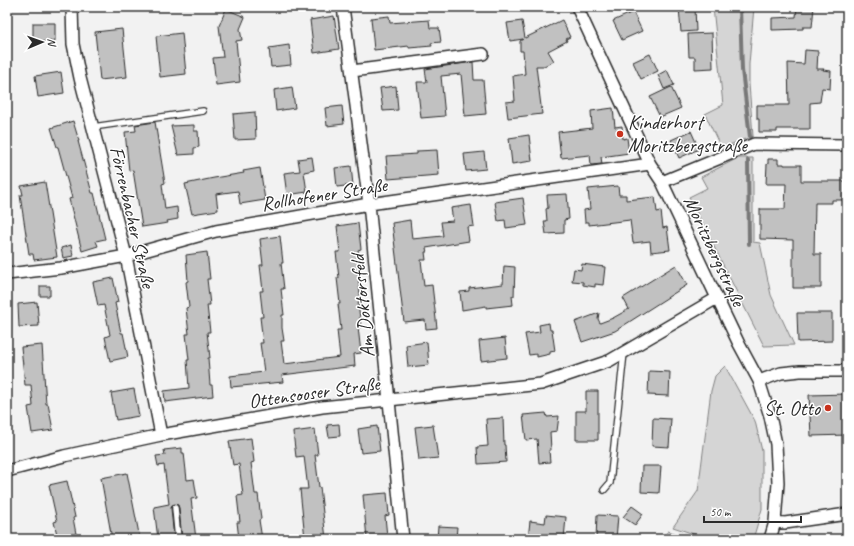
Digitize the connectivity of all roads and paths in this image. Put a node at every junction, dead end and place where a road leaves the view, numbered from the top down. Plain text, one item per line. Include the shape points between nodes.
1 (72, 7) edge
2 (343, 7) edge
3 (577, 7) edge
4 (484, 54) dead end
5 (352, 71) junction
6 (203, 111) dead end
7 (93, 127) junction
8 (847, 145) edge
9 (650, 164) junction
10 (662, 182) junction
11 (369, 204) junction
12 (126, 256) junction
13 (7, 274) edge
14 (717, 298) junction
15 (624, 353) junction
16 (847, 370) edge
17 (759, 381) junction
18 (390, 400) junction
19 (161, 435) junction
20 (7, 470) edge
21 (604, 490) dead end
22 (175, 508) dead end
23 (847, 514) edge
24 (775, 522) junction
25 (178, 539) edge
26 (403, 539) edge
27 (770, 539) edge

1 - 7 street, Förrenbacher Straße via 73,44
2 - 5 street, Am Doktorsfeld
3 - 9 street, Moritzbergstraße
4 - 5 street
5 - 11 street, Am Doktorsfeld
6 - 7 lane
7 - 12 street, Förrenbacher Straße
8 - 10 street via 754,144
9 - 10 street, Moritzbergstraße
9 - 11 street, Rollhofener Straße
10 - 14 street, Moritzbergstraße
11 - 12 street, Rollhofener Straße via 216,231
11 - 18 street, Am Doktorsfeld
12 - 13 street, Rollhofener Straße via 61,268
12 - 19 street, Förrenbacher Straße
14 - 15 street, Ottensooser Straße
14 - 17 street, Moritzbergstraße
15 - 18 street, Ottensooser Straße via 609,361 540,384
15 - 21 lane via 610,483
16 - 17 street via 780,373
17 - 24 street, Moritzbergstraße via 776,444 778,483
18 - 19 street, Ottensooser Straße via 322,406
18 - 26 street, Am Doktorsfeld
19 - 20 street, Ottensooser Straße
22 - 25 lane
23 - 24 street via 785,523
24 - 27 street, Moritzbergstraße

